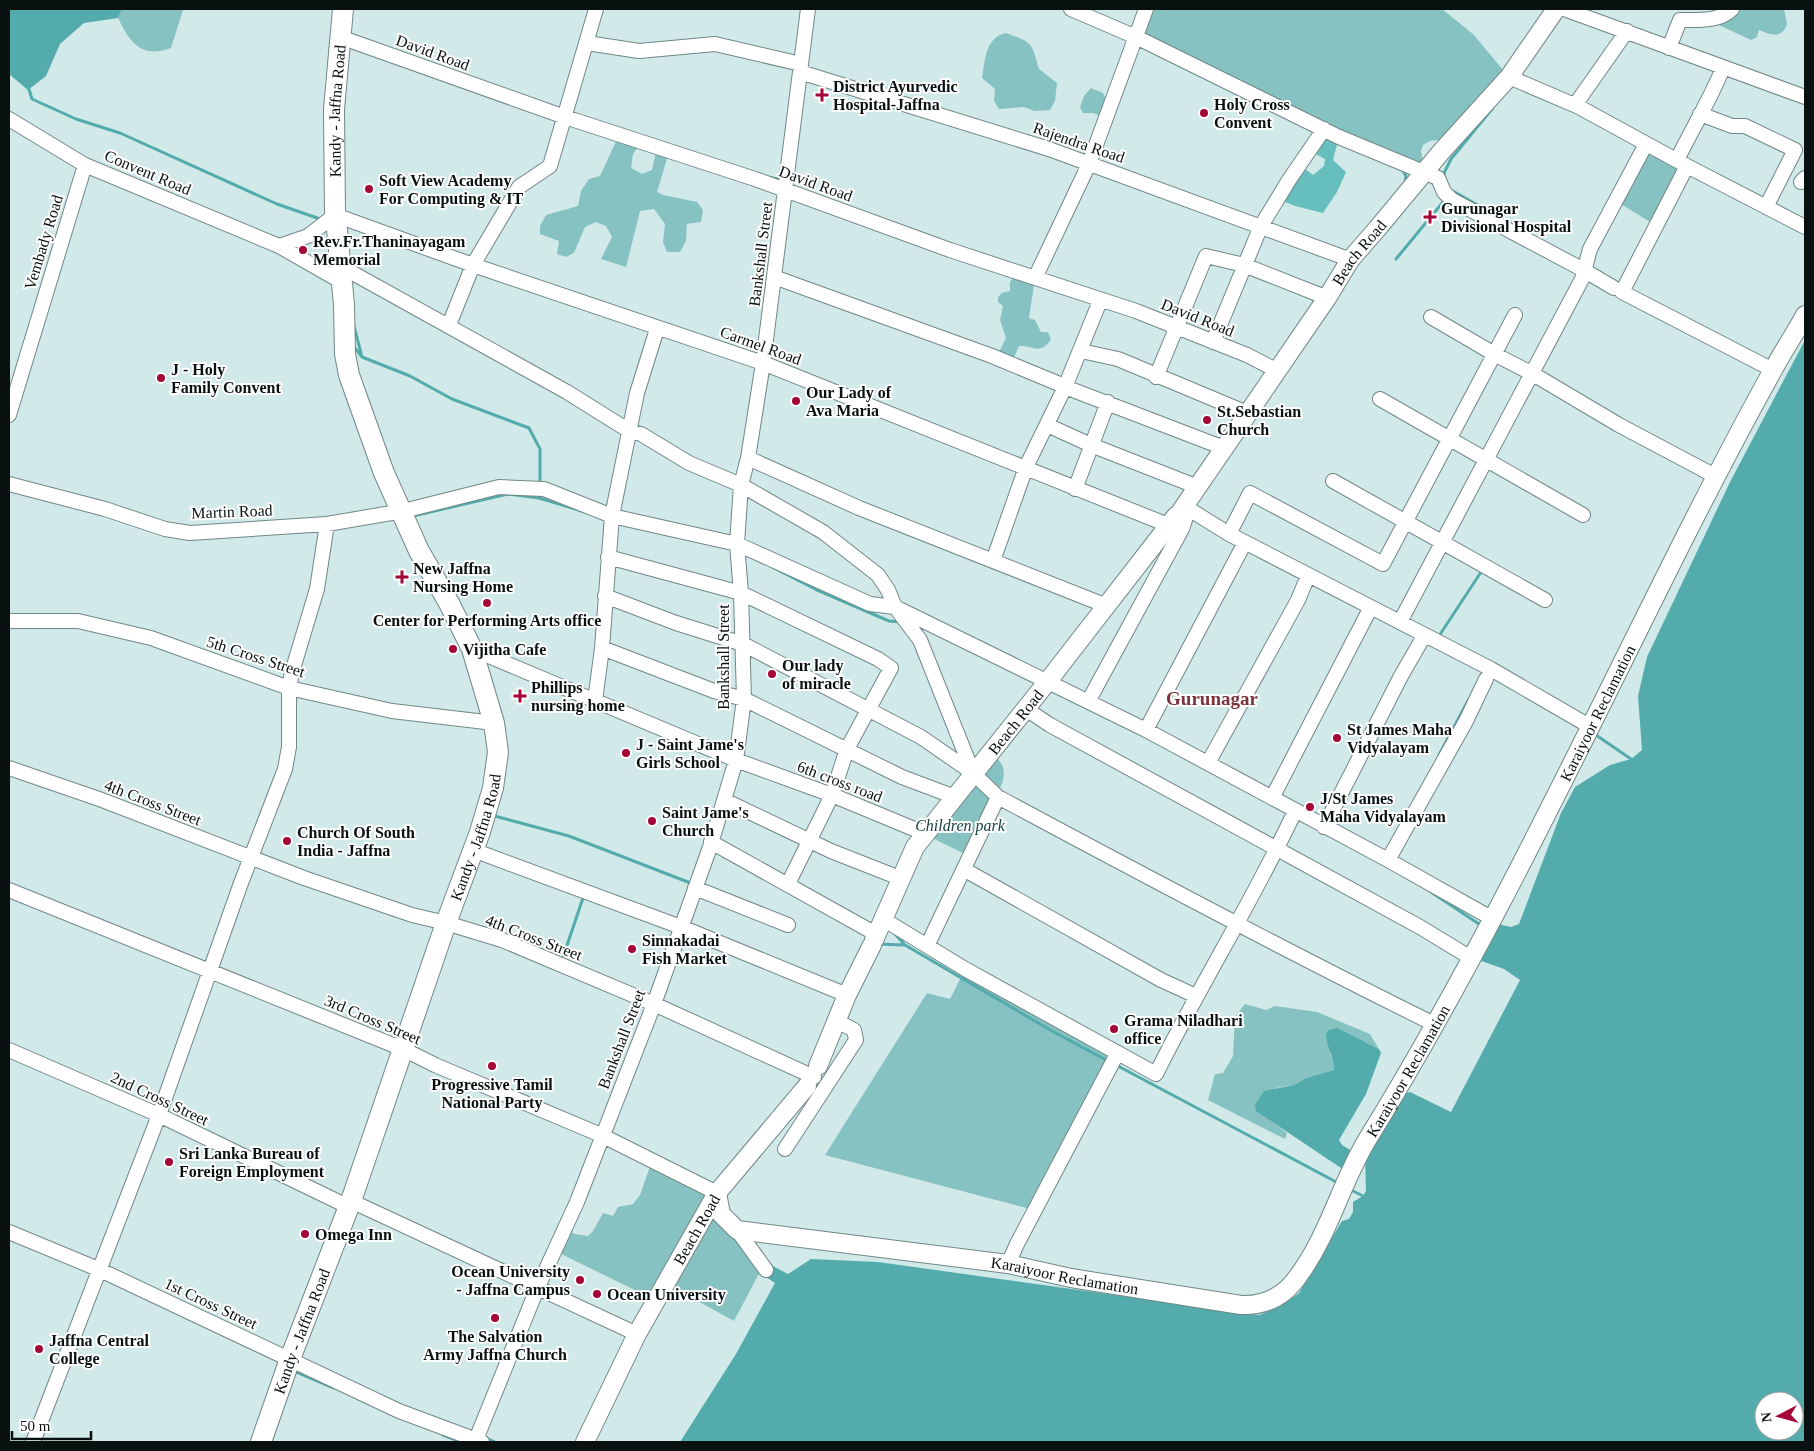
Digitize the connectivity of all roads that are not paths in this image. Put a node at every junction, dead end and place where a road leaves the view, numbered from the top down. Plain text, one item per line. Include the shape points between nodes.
1 (343, 9) edge
2 (596, 9) edge
3 (808, 9) edge
4 (1071, 9) edge
5 (1146, 9) edge
6 (1556, 9) edge
7 (1564, 9) edge
8 (1732, 9) edge
9 (1627, 31) junction
10 (340, 37) junction
11 (1136, 37) junction
12 (588, 43) junction
13 (1669, 48) junction
14 (800, 68) junction
15 (1723, 68) junction
16 (1509, 77) junction
17 (1805, 97) edge
18 (1574, 105) junction
19 (1700, 114) junction
20 (565, 117) junction
21 (9, 120) edge
22 (1324, 129) junction
23 (1646, 144) junction
24 (1682, 163) junction
25 (1088, 164) junction
26 (85, 165) junction
27 (1426, 172) junction
28 (785, 190) junction
29 (1766, 207) junction
30 (336, 222) junction
31 (1261, 226) junction
32 (1805, 226) edge
33 (279, 246) junction
34 (1343, 257) dead end
35 (1244, 264) junction
36 (473, 265) junction
37 (1582, 269) junction
38 (341, 274) junction
39 (774, 278) junction
40 (1034, 278) junction
41 (1614, 288) dead end
42 (1320, 295) dead end
43 (1100, 301) junction
44 (1515, 315) dead end
45 (1805, 315) edge
46 (1431, 317) dead end
47 (449, 325) junction
48 (1176, 328) junction
49 (657, 329) junction
50 (1213, 342) junction
51 (1081, 351) junction
52 (1496, 355) junction
53 (763, 363) junction
54 (1276, 370) junction
55 (1773, 370) junction
56 (1533, 374) junction
57 (1156, 377) junction
58 (1061, 385) junction
59 (1380, 399) dead end
60 (1108, 402) junction
61 (1247, 413) junction
62 (9, 415) edge
63 (1047, 425) junction
64 (631, 432) junction
65 (1449, 439) junction
66 (1092, 445) junction
67 (1224, 448) junction
68 (748, 458) junction
69 (1487, 460) junction
70 (1026, 468) junction
71 (1717, 477) junction
72 (1334, 481) dead end
73 (9, 484) edge
74 (741, 485) junction
75 (1198, 487) junction
76 (1075, 489) junction
77 (403, 511) junction
78 (1177, 514) junction
79 (1583, 515) dead end
80 (612, 516) junction
81 (1406, 522) junction
82 (327, 524) junction
83 (1229, 534) junction
84 (1443, 542) junction
85 (737, 544) junction
86 (1242, 548) dead end
87 (608, 557) junction
88 (993, 561) junction
89 (1307, 578) dead end
90 (742, 593) junction
91 (605, 596) junction
92 (1545, 600) dead end
93 (1107, 606) junction
94 (895, 607) junction
95 (1371, 607) junction
96 (9, 621) edge
97 (1400, 622) junction
98 (1424, 636) junction
99 (744, 644) junction
100 (602, 648) junction
101 (472, 649) junction
102 (1486, 678) dead end
103 (1048, 681) junction
104 (289, 688) junction
105 (744, 699) junction
106 (1089, 700) junction
107 (595, 701) junction
108 (868, 709) junction
109 (1026, 709) junction
110 (494, 723) junction
111 (1591, 727) junction
112 (1146, 730) junction
113 (847, 749) junction
114 (736, 760) junction
115 (1208, 764) junction
116 (9, 768) edge
117 (973, 773) junction
118 (832, 795) junction
119 (955, 797) junction
120 (998, 797) junction
121 (1272, 798) junction
122 (724, 800) junction
123 (1295, 811) junction
124 (1324, 827) junction
125 (919, 832) dead end
126 (810, 841) junction
127 (711, 842) junction
128 (1277, 849) junction
129 (473, 850) junction
130 (251, 858) junction
131 (1388, 860) junction
132 (965, 870) junction
133 (896, 876) junction
134 (788, 884) junction
135 (695, 888) junction
136 (9, 890) edge
137 (1492, 920) junction
138 (446, 923) junction
139 (1237, 924) junction
140 (788, 925) dead end
141 (681, 927) junction
142 (876, 935) junction
143 (928, 944) junction
144 (1471, 958) junction
145 (209, 970) junction
146 (847, 995) junction
147 (1196, 996) junction
148 (654, 1004) junction
149 (837, 1021) junction
150 (1436, 1024) junction
151 (403, 1049) junction
152 (9, 1050) edge
153 (1117, 1054) junction
154 (814, 1075) junction
155 (159, 1115) junction
156 (602, 1135) junction
157 (785, 1149) dead end
158 (717, 1193) junction
159 (350, 1204) junction
160 (737, 1230) junction
161 (9, 1232) edge
162 (1008, 1264) junction
163 (98, 1269) junction
164 (766, 1270) dead end
165 (537, 1288) junction
166 (637, 1334) junction
167 (290, 1359) junction
168 (478, 1441) edge
169 (33, 1442) edge
170 (261, 1442) edge
171 (585, 1442) edge

1 - 10 highway, Kandy - Jaffna Road
2 - 12 street
3 - 14 street, Bankshall Street
4 - 11 street
5 - 11 street
6 - 16 main road, Beach Road
7 - 9 street
8 - 13 street via 1726,15 1708,20 1680,20
9 - 13 street
9 - 18 street
10 - 20 street, David Road
10 - 30 highway, Kandy - Jaffna Road via 334,109
11 - 22 street
11 - 25 street
12 - 14 street, Rajendra Road via 639,51 715,44
12 - 20 street
13 - 15 street
14 - 25 street, Rajendra Road
14 - 28 street, Bankshall Street
15 - 17 street
15 - 19 street via 1709,103
16 - 18 street
16 - 27 main road, Beach Road
18 - 23 street
19 - 24 street
19 - 29 street via 1732,126 1745,126 1795,150
20 - 28 street, David Road
20 - 36 street via 550,166 519,187
21 - 26 street, Convent Road
22 - 27 street
22 - 31 street
23 - 24 street
23 - 37 street
24 - 29 street
24 - 55 street via 1622,292
25 - 31 street, Rajendra Road
25 - 40 street
26 - 33 street, Convent Road
26 - 62 street, Vembady Road
27 - 37 street via 1438,178 1452,200
27 - 54 main road, Beach Road via 1350,260
28 - 39 street, Bankshall Street
28 - 40 street, David Road
29 - 32 street
30 - 33 street
30 - 36 street, Carmel Road
30 - 38 highway, Kandy - Jaffna Road
31 - 34 street, Rajendra Road
31 - 35 street
33 - 38 street, Convent Road
35 - 42 street
35 - 48 street via 1206,256
35 - 50 street
36 - 47 street
36 - 49 street, Carmel Road
37 - 41 street
37 - 56 street via 1582,279
38 - 47 street, Convent Road
38 - 77 highway, Kandy - Jaffna Road via 349,375 384,473
39 - 53 street, Bankshall Street
39 - 58 street via 992,356
40 - 43 street, David Road
43 - 48 street, David Road via 1136,311
43 - 51 street
44 - 52 street
45 - 55 main road, Karaiyoor Reclamation
46 - 52 street
47 - 64 street, Convent Road
48 - 50 street, David Road
48 - 57 street
49 - 53 street, Carmel Road
49 - 64 street via 637,393
50 - 54 street, David Road
51 - 57 street via 1118,359
51 - 58 street
52 - 56 street
52 - 65 street
53 - 68 street, Bankshall Street
53 - 70 street, Carmel Road
54 - 61 main road, Beach Road
55 - 71 main road, Karaiyoor Reclamation
56 - 69 street
56 - 71 street
57 - 61 street
58 - 60 street
58 - 63 street
59 - 65 street
60 - 66 street
60 - 67 street
61 - 67 main road, Beach Road
63 - 66 street
63 - 70 street
64 - 74 street, Convent Road via 641,434 689,463
64 - 80 street
65 - 69 street
65 - 81 street
66 - 75 street
66 - 76 street
67 - 75 main road, Beach Road
68 - 74 street, Bankshall Street
68 - 88 street via 854,506
69 - 79 street
69 - 84 street
70 - 76 street, Carmel Road
70 - 88 street
71 - 111 main road, Karaiyoor Reclamation
72 - 81 street
73 - 82 street, Martin Road via 105,509 164,530 190,533
74 - 85 street, Bankshall Street
74 - 94 street, Convent Road via 839,544 878,575
75 - 78 main road, Beach Road
76 - 78 street, Carmel Road
77 - 80 street, Martin Road via 499,487 544,489
77 - 82 street, Martin Road
77 - 101 highway, Kandy - Jaffna Road via 419,551
78 - 83 street, Carmel Road
78 - 93 main road, Beach Road
78 - 106 street via 1186,517 1182,529
80 - 85 street, Martin Road
80 - 87 street
81 - 83 street via 1383,564 1250,493
81 - 84 street
82 - 104 street via 317,589 296,653
83 - 95 street, Carmel Road
84 - 92 street
84 - 97 street
85 - 90 street, Bankshall Street
85 - 94 street, Martin Road via 862,600
86 - 112 street
87 - 90 street
87 - 91 street
88 - 93 street
89 - 115 street
90 - 99 street, Bankshall Street
90 - 108 street via 891,668
91 - 99 street
91 - 100 street
93 - 103 main road, Beach Road
94 - 103 street, Martin Road
94 - 117 street, Convent Road via 920,640
95 - 97 street, Carmel Road
95 - 121 street
96 - 104 street, 5th Cross Street via 78,621 150,638
97 - 98 street, Carmel Road
98 - 111 street, Carmel Road via 1491,669
98 - 124 street
99 - 105 street, Bankshall Street
99 - 108 street
100 - 105 street via 714,691
100 - 107 street
101 - 107 street, 6th cross road
101 - 110 highway, Kandy - Jaffna Road
102 - 131 street via 1466,721
103 - 106 street, Martin Road
103 - 109 main road, Beach Road
104 - 110 street, 5th Cross Street via 392,711
104 - 130 street via 290,740 285,770
105 - 113 street
105 - 114 street, Bankshall Street
106 - 112 street, Martin Road
107 - 114 street, 6th cross road
108 - 113 street
108 - 117 street via 921,737
109 - 117 main road, Beach Road
109 - 128 street
110 - 129 highway, Kandy - Jaffna Road via 498,752 496,775
111 - 137 main road, Karaiyoor Reclamation
112 - 115 street, Martin Road
113 - 118 street
113 - 119 street via 902,777
114 - 118 street, 6th cross road
114 - 122 street, Bankshall Street
115 - 121 street, Martin Road
116 - 130 street, 4th Cross Street
117 - 119 main road, Beach Road
117 - 120 street
118 - 125 street, 6th cross road
118 - 126 street
119 - 133 main road, Beach Road
120 - 132 street
120 - 139 street
121 - 123 street, Martin Road
122 - 126 street
122 - 127 street, Bankshall Street
123 - 124 street, Martin Road
123 - 128 street
124 - 131 street, Martin Road
126 - 133 street
126 - 134 street
127 - 134 street
127 - 135 street, Bankshall Street
128 - 139 street
128 - 144 street
129 - 138 highway, Kandy - Jaffna Road
129 - 141 street
130 - 138 street, 4th Cross Street via 412,915
130 - 145 street
131 - 137 street, Martin Road
132 - 143 street
132 - 147 street via 1161,980
133 - 142 main road, Beach Road
134 - 142 street
135 - 140 street
135 - 141 street, Bankshall Street
136 - 145 street, 3rd Cross Street
137 - 144 main road, Karaiyoor Reclamation
138 - 148 street, 4th Cross Street via 502,940
138 - 151 highway, Kandy - Jaffna Road
139 - 147 street
139 - 150 street
141 - 146 street
141 - 148 street, Bankshall Street
142 - 143 street
142 - 146 main road, Beach Road
143 - 153 street via 965,969
144 - 150 main road, Karaiyoor Reclamation
145 - 151 street, 3rd Cross Street
145 - 155 street
146 - 149 main road, Beach Road
147 - 153 street via 1156,1074
148 - 154 street, 4th Cross Street
148 - 156 street, Bankshall Street
149 - 154 main road, Beach Road
149 - 157 street via 854,1030 856,1040
150 - 162 main road, Karaiyoor Reclamation via 1355,1162 1311,1258 1287,1290 1265,1303 1254,1306 1221,1302 1071,1278
151 - 156 street, 3rd Cross Street
151 - 159 highway, Kandy - Jaffna Road
152 - 155 street, 2nd Cross Street
153 - 162 street
154 - 158 main road, Beach Road
155 - 159 street, 2nd Cross Street
155 - 163 street
156 - 158 street, 3rd Cross Street
156 - 165 street, Bankshall Street via 565,1229
158 - 160 main road via 721,1214
158 - 166 main road, Beach Road
159 - 165 street, 2nd Cross Street
159 - 167 highway, Kandy - Jaffna Road
160 - 162 main road, Karaiyoor Reclamation
160 - 164 street
161 - 163 street, 1st Cross Street
163 - 167 street, 1st Cross Street
163 - 169 street
165 - 166 street, 2nd Cross Street
165 - 168 street, Bankshall Street
166 - 171 main road, Beach Road
167 - 168 street, 1st Cross Street via 400,1411
167 - 170 highway, Kandy - Jaffna Road

